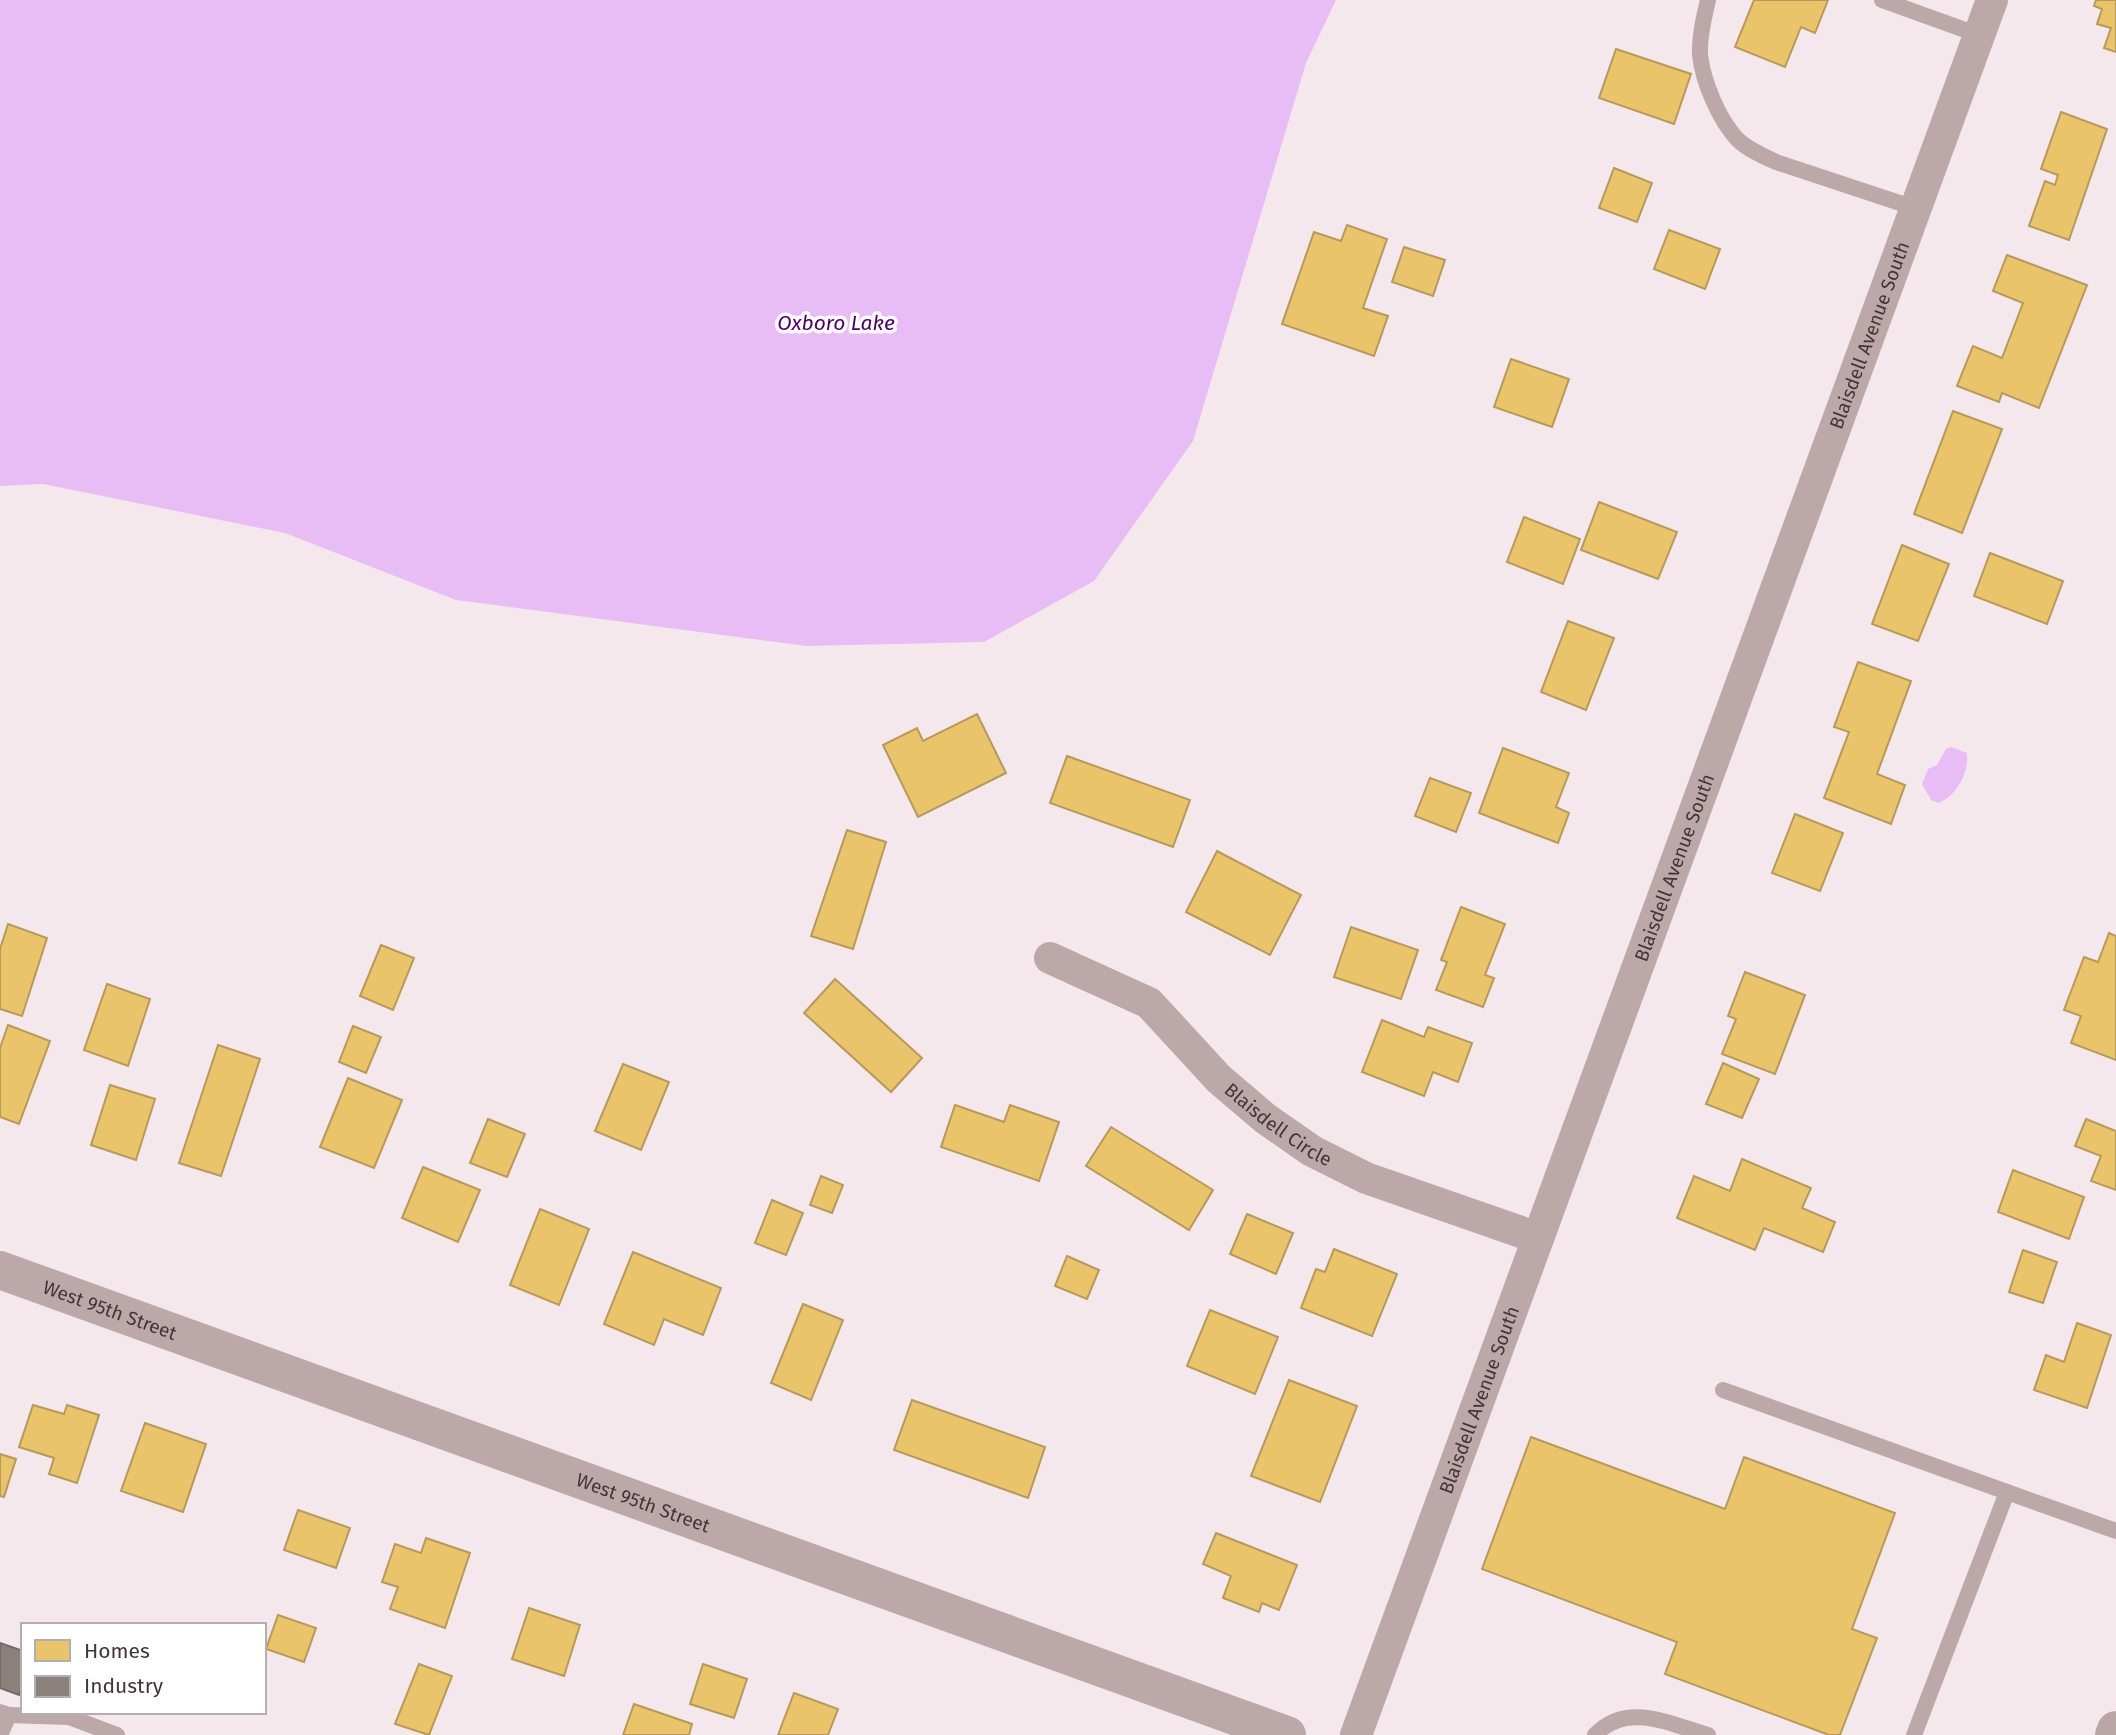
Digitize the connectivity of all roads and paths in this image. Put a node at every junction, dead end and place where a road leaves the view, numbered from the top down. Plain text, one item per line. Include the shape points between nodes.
1 (1708, 0) edge
2 (1882, 0) edge
3 (1992, 0) edge
4 (1979, 35) junction
5 (1915, 208) junction
6 (1050, 958) dead end
7 (1538, 1238) junction
8 (0, 1270) edge
9 (1723, 1390) dead end
10 (2007, 1492) junction
11 (2116, 1531) edge
12 (4, 1713) edge
13 (2116, 1719) edge
14 (0, 1735) edge
15 (117, 1735) edge
16 (1287, 1735) edge
17 (1356, 1735) edge
18 (1595, 1735) edge
19 (1708, 1735) edge
20 (1914, 1735) edge
21 (2103, 1735) edge

1 - 5 lane via 1700,55 1709,87 1738,140 1776,162
2 - 4 lane
3 - 4 street, Blaisdell Avenue South
4 - 5 street, Blaisdell Avenue South
5 - 7 street, Blaisdell Avenue South
6 - 7 street, Blaisdell Circle via 1149,1003 1219,1079 1311,1151 1366,1178
7 - 17 street, Blaisdell Avenue South
8 - 16 street, West 95th Street
9 - 10 lane
10 - 11 lane
10 - 20 lane
12 - 14 lane
12 - 15 lane via 69,1717
13 - 21 street
18 - 19 lane via 1606,1723 1633,1715

